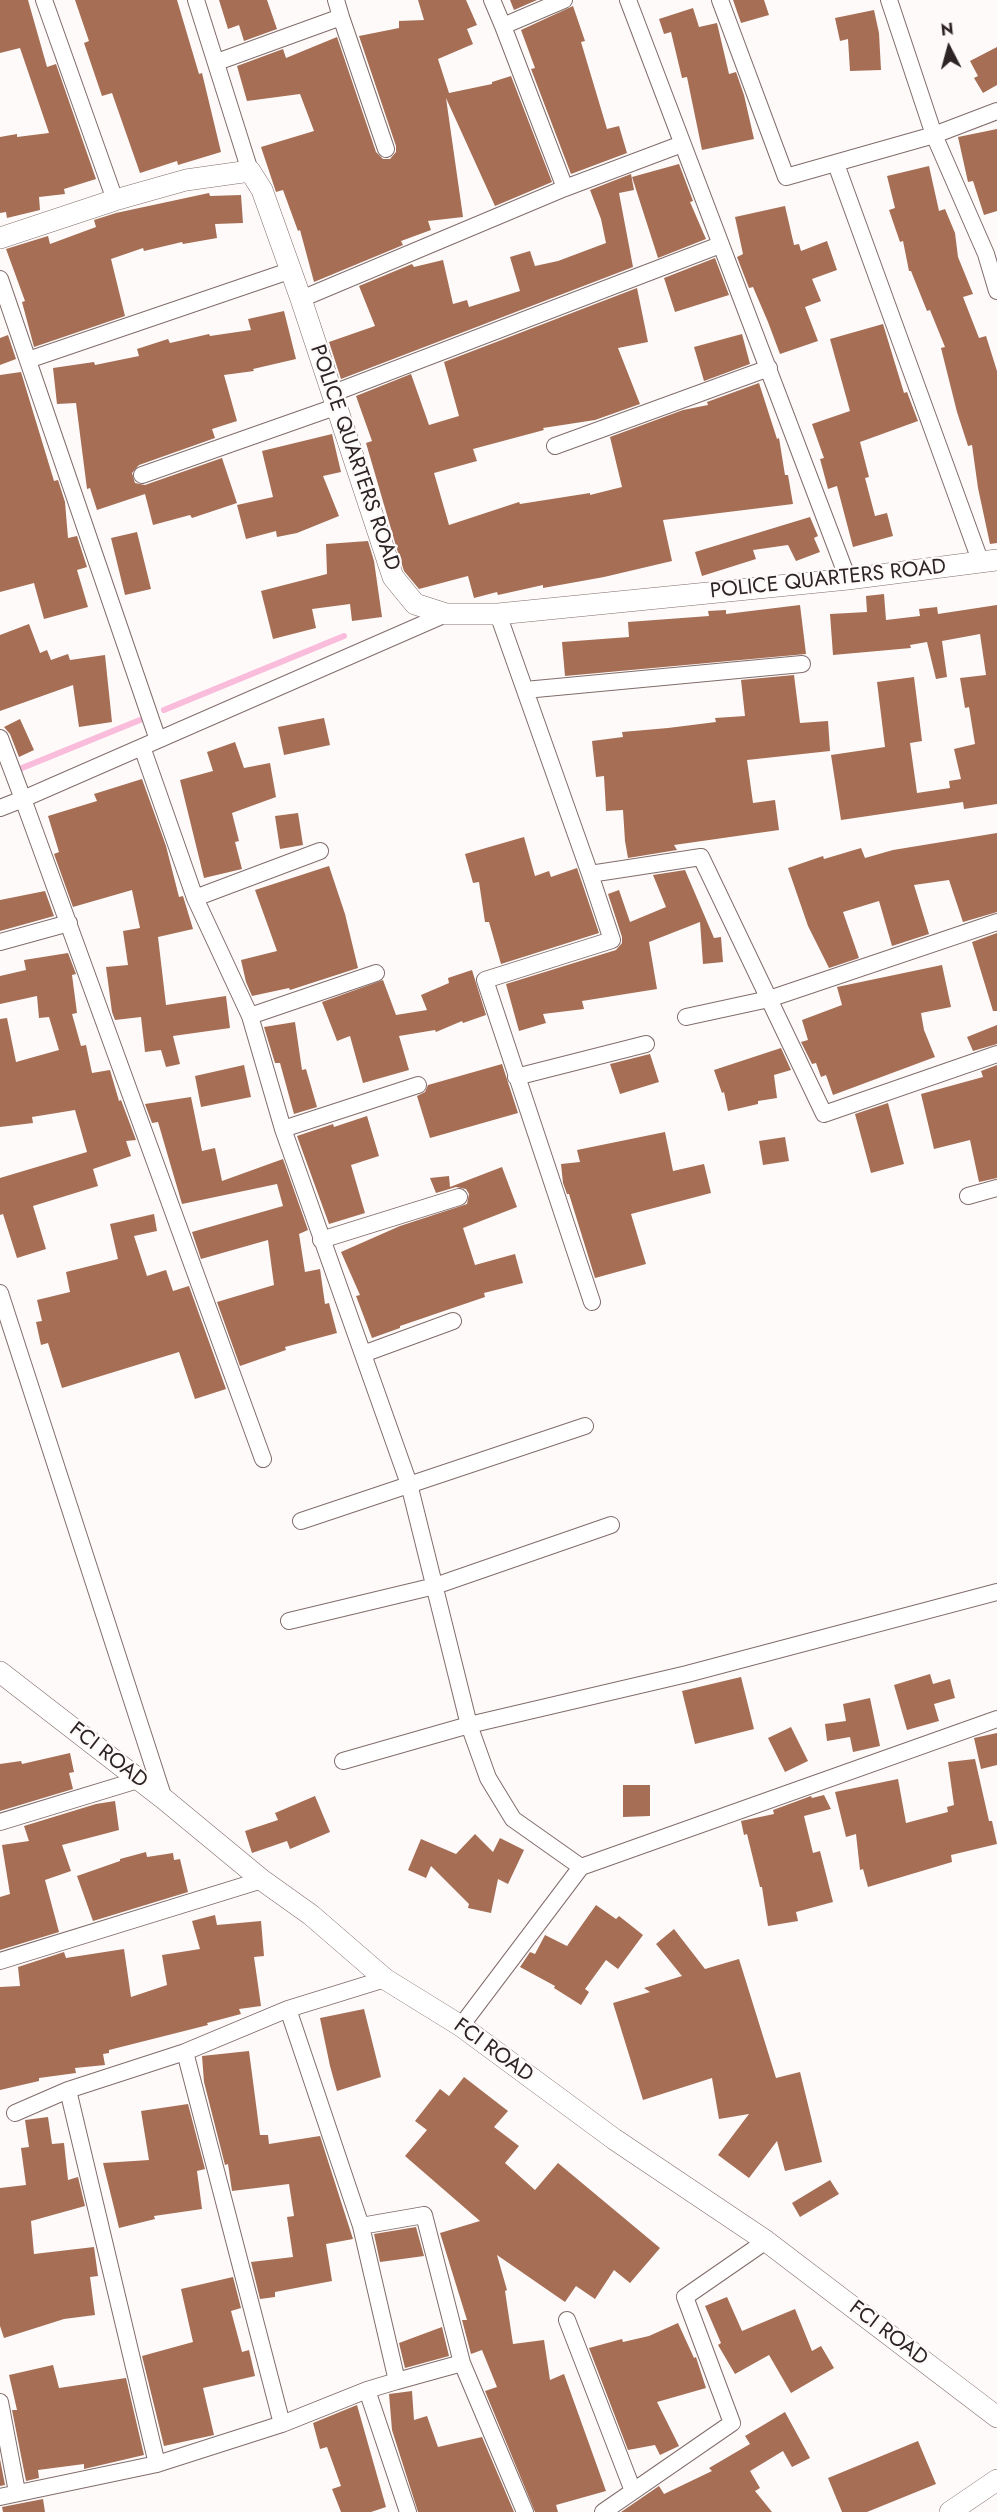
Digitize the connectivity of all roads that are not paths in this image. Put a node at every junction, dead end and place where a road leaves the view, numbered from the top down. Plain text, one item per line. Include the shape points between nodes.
1 (44, 0) edge
2 (196, 0) edge
3 (336, 0) edge
4 (492, 0) edge
5 (564, 0) edge
6 (628, 0) edge
7 (720, 0) edge
8 (889, 0) edge
9 (341, 17) junction
10 (503, 26) junction
11 (217, 62) junction
12 (997, 111) edge
13 (934, 135) junction
14 (682, 144) junction
15 (386, 149) dead end
16 (836, 164) junction
17 (250, 171) junction
18 (566, 188) junction
19 (116, 200) junction
20 (0, 238) edge
21 (720, 245) junction
22 (991, 252) edge
23 (289, 271) junction
24 (0, 279) edge
25 (997, 291) edge
26 (301, 299) junction
27 (28, 360) junction
28 (769, 368) junction
29 (333, 400) junction
30 (555, 446) dead end
31 (142, 475) dead end
32 (989, 562) edge
33 (848, 579) junction
34 (446, 614) junction
35 (498, 614) junction
36 (802, 664) dead end
37 (525, 690) junction
38 (0, 738) edge
39 (150, 743) junction
40 (23, 799) junction
41 (0, 808) edge
42 (320, 851) dead end
43 (590, 874) junction
44 (195, 898) junction
45 (997, 922) edge
46 (69, 923) junction
47 (0, 942) edge
48 (376, 974) dead end
49 (769, 999) junction
50 (250, 1016) junction
51 (686, 1017) dead end
52 (646, 1044) dead end
53 (997, 1054) edge
54 (516, 1077) junction
55 (417, 1085) dead end
56 (283, 1129) junction
57 (997, 1188) edge
58 (968, 1196) dead end
59 (459, 1197) dead end
60 (321, 1239) junction
61 (0, 1293) edge
62 (591, 1302) dead end
63 (453, 1321) dead end
64 (363, 1353) junction
65 (585, 1426) dead end
66 (263, 1460) dead end
67 (409, 1484) junction
68 (302, 1521) dead end
69 (611, 1525) dead end
70 (435, 1586) junction
71 (997, 1592) edge
72 (289, 1621) dead end
73 (0, 1672) edge
74 (997, 1719) edge
75 (469, 1725) junction
76 (343, 1761) dead end
77 (138, 1780) junction
78 (164, 1798) junction
79 (0, 1822) edge
80 (581, 1868) junction
81 (262, 1880) junction
82 (0, 1961) edge
83 (385, 1979) junction
84 (288, 2009) junction
85 (460, 2026) junction
86 (185, 2052) junction
87 (68, 2090) junction
88 (15, 2113) dead end
89 (361, 2226) junction
90 (766, 2241) junction
91 (567, 2320) dead end
92 (462, 2363) junction
93 (397, 2381) junction
94 (367, 2390) junction
95 (0, 2402) edge
96 (997, 2417) edge
97 (282, 2424) junction
98 (157, 2464) junction
99 (997, 2480) edge
100 (17, 2492) junction
101 (633, 2492) junction
102 (0, 2497) edge
103 (408, 2512) edge
104 (525, 2512) edge
105 (603, 2512) edge
106 (950, 2512) edge

1 - 19 street
2 - 11 street
3 - 9 street
4 - 10 street
5 - 10 street
6 - 14 street
7 - 16 street via 786,177
8 - 13 street
9 - 11 street
9 - 15 street
10 - 18 street
11 - 17 street
12 - 13 street
13 - 16 street
13 - 22 street
14 - 18 street
14 - 21 street
16 - 32 street
17 - 19 street via 186,180
17 - 23 street, POLICE QUARTERS ROAD via 262,190
18 - 26 street
19 - 20 street
21 - 28 street
21 - 29 street
22 - 25 street
23 - 26 street, POLICE QUARTERS ROAD
23 - 27 street
24 - 27 street
26 - 29 street, POLICE QUARTERS ROAD
27 - 39 street
28 - 30 street
28 - 33 street
29 - 31 street
29 - 34 street, POLICE QUARTERS ROAD via 393,577 415,604
32 - 33 street, POLICE QUARTERS ROAD
33 - 35 street, POLICE QUARTERS ROAD
34 - 35 street, POLICE QUARTERS ROAD
34 - 39 street
35 - 37 street
36 - 37 street
37 - 43 street
38 - 40 street
39 - 40 street
39 - 44 street
40 - 41 street
40 - 46 street
42 - 44 street
43 - 49 street via 701,857
43 - 54 street via 612,940 485,980
44 - 50 street
45 - 49 street
46 - 47 street
46 - 66 street
48 - 50 street
49 - 51 street
49 - 53 street via 824,1114
50 - 56 street
52 - 54 street
54 - 62 street
55 - 56 street
56 - 60 street
57 - 58 street
59 - 60 street
60 - 64 street
61 - 78 street
63 - 64 street
64 - 67 street
65 - 67 street
67 - 68 street
67 - 70 street
69 - 70 street
70 - 72 street
70 - 75 street
71 - 75 street via 687,1674
73 - 77 street, FCI ROAD
74 - 80 street
75 - 76 street
75 - 80 street via 488,1778 513,1819
77 - 78 street, FCI ROAD
77 - 79 street
78 - 81 street, FCI ROAD
80 - 85 street
81 - 82 street
81 - 83 street, FCI ROAD via 311,1915
83 - 84 street
83 - 85 street, FCI ROAD
84 - 86 street
84 - 89 street
85 - 90 street, FCI ROAD via 614,2139
86 - 87 street
86 - 97 street
87 - 88 street
87 - 98 street
89 - 92 street via 424,2215
89 - 93 street
90 - 96 street, FCI ROAD
90 - 101 street via 685,2297 732,2423
91 - 101 street
92 - 93 street
92 - 104 street
93 - 94 street
94 - 97 street
94 - 103 street
95 - 100 street
97 - 98 street
98 - 100 street
99 - 106 street
100 - 102 street
101 - 105 street

